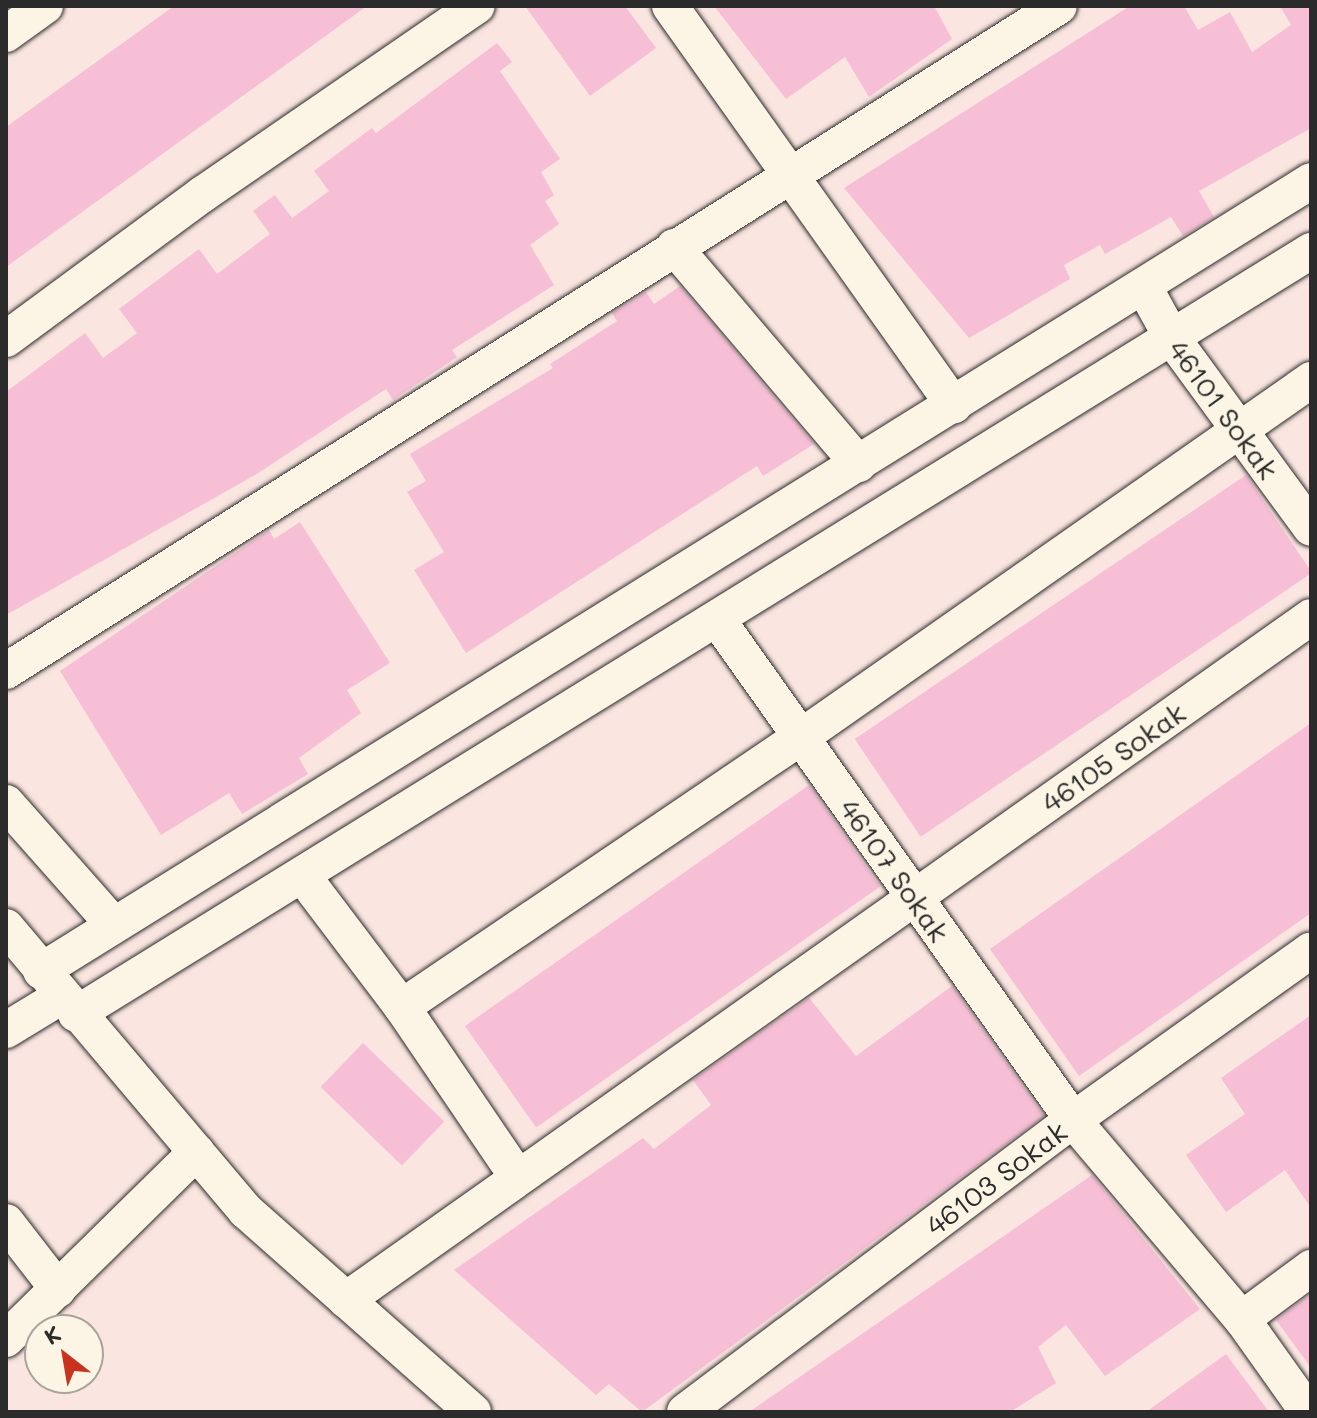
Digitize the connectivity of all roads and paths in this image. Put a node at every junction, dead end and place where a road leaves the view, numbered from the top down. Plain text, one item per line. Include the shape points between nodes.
1 (45, 6) edge
2 (477, 6) edge
3 (670, 6) edge
4 (1059, 6) edge
5 (6, 34) edge
6 (794, 176) junction
7 (1311, 181) edge
8 (674, 247) junction
9 (1311, 251) edge
10 (1144, 287) junction
11 (1172, 338) junction
12 (6, 339) edge
13 (1311, 380) edge
14 (954, 405) junction
15 (1237, 430) junction
16 (859, 464) junction
17 (1311, 528) edge
18 (1311, 617) edge
19 (717, 619) junction
20 (6, 671) edge
21 (801, 737) junction
22 (6, 803) edge
23 (302, 875) junction
24 (916, 898) junction
25 (114, 925) junction
26 (6, 927) edge
27 (1311, 950) edge
28 (60, 994) junction
29 (402, 1007) junction
30 (6, 1030) edge
31 (1073, 1120) junction
32 (196, 1152) junction
33 (516, 1175) junction
34 (6, 1222) edge
35 (1311, 1268) edge
36 (58, 1289) junction
37 (346, 1300) junction
38 (1242, 1319) junction
39 (6, 1339) edge
40 (473, 1412) edge
41 (685, 1412) edge
42 (1308, 1412) edge

1 - 5 street
2 - 12 street via 203,194
3 - 6 street
4 - 6 street
6 - 8 street
6 - 14 street
7 - 10 street
8 - 16 street
8 - 20 street
9 - 11 street
10 - 11 street, 46101 Sokak
10 - 14 street
11 - 15 street, 46101 Sokak
11 - 19 street
13 - 15 street
14 - 16 street
15 - 17 street, 46101 Sokak
15 - 21 street
16 - 25 street
18 - 24 street, 46105 Sokak
19 - 21 street, 46107 Sokak
19 - 23 street
21 - 24 street, 46107 Sokak
21 - 29 street
22 - 25 street
23 - 28 street
23 - 29 street
24 - 31 street, 46107 Sokak
24 - 33 street, 46105 Sokak
25 - 28 street
26 - 28 street
27 - 31 street, 46103 Sokak
28 - 30 street
28 - 32 street
29 - 33 street
31 - 38 street, 46107 Sokak
31 - 41 street, 46103 Sokak
32 - 36 street
32 - 37 street via 246,1211
33 - 37 street, 46105 Sokak
34 - 36 street
35 - 38 street
36 - 39 street
37 - 40 street
38 - 42 street, 46107 Sokak

